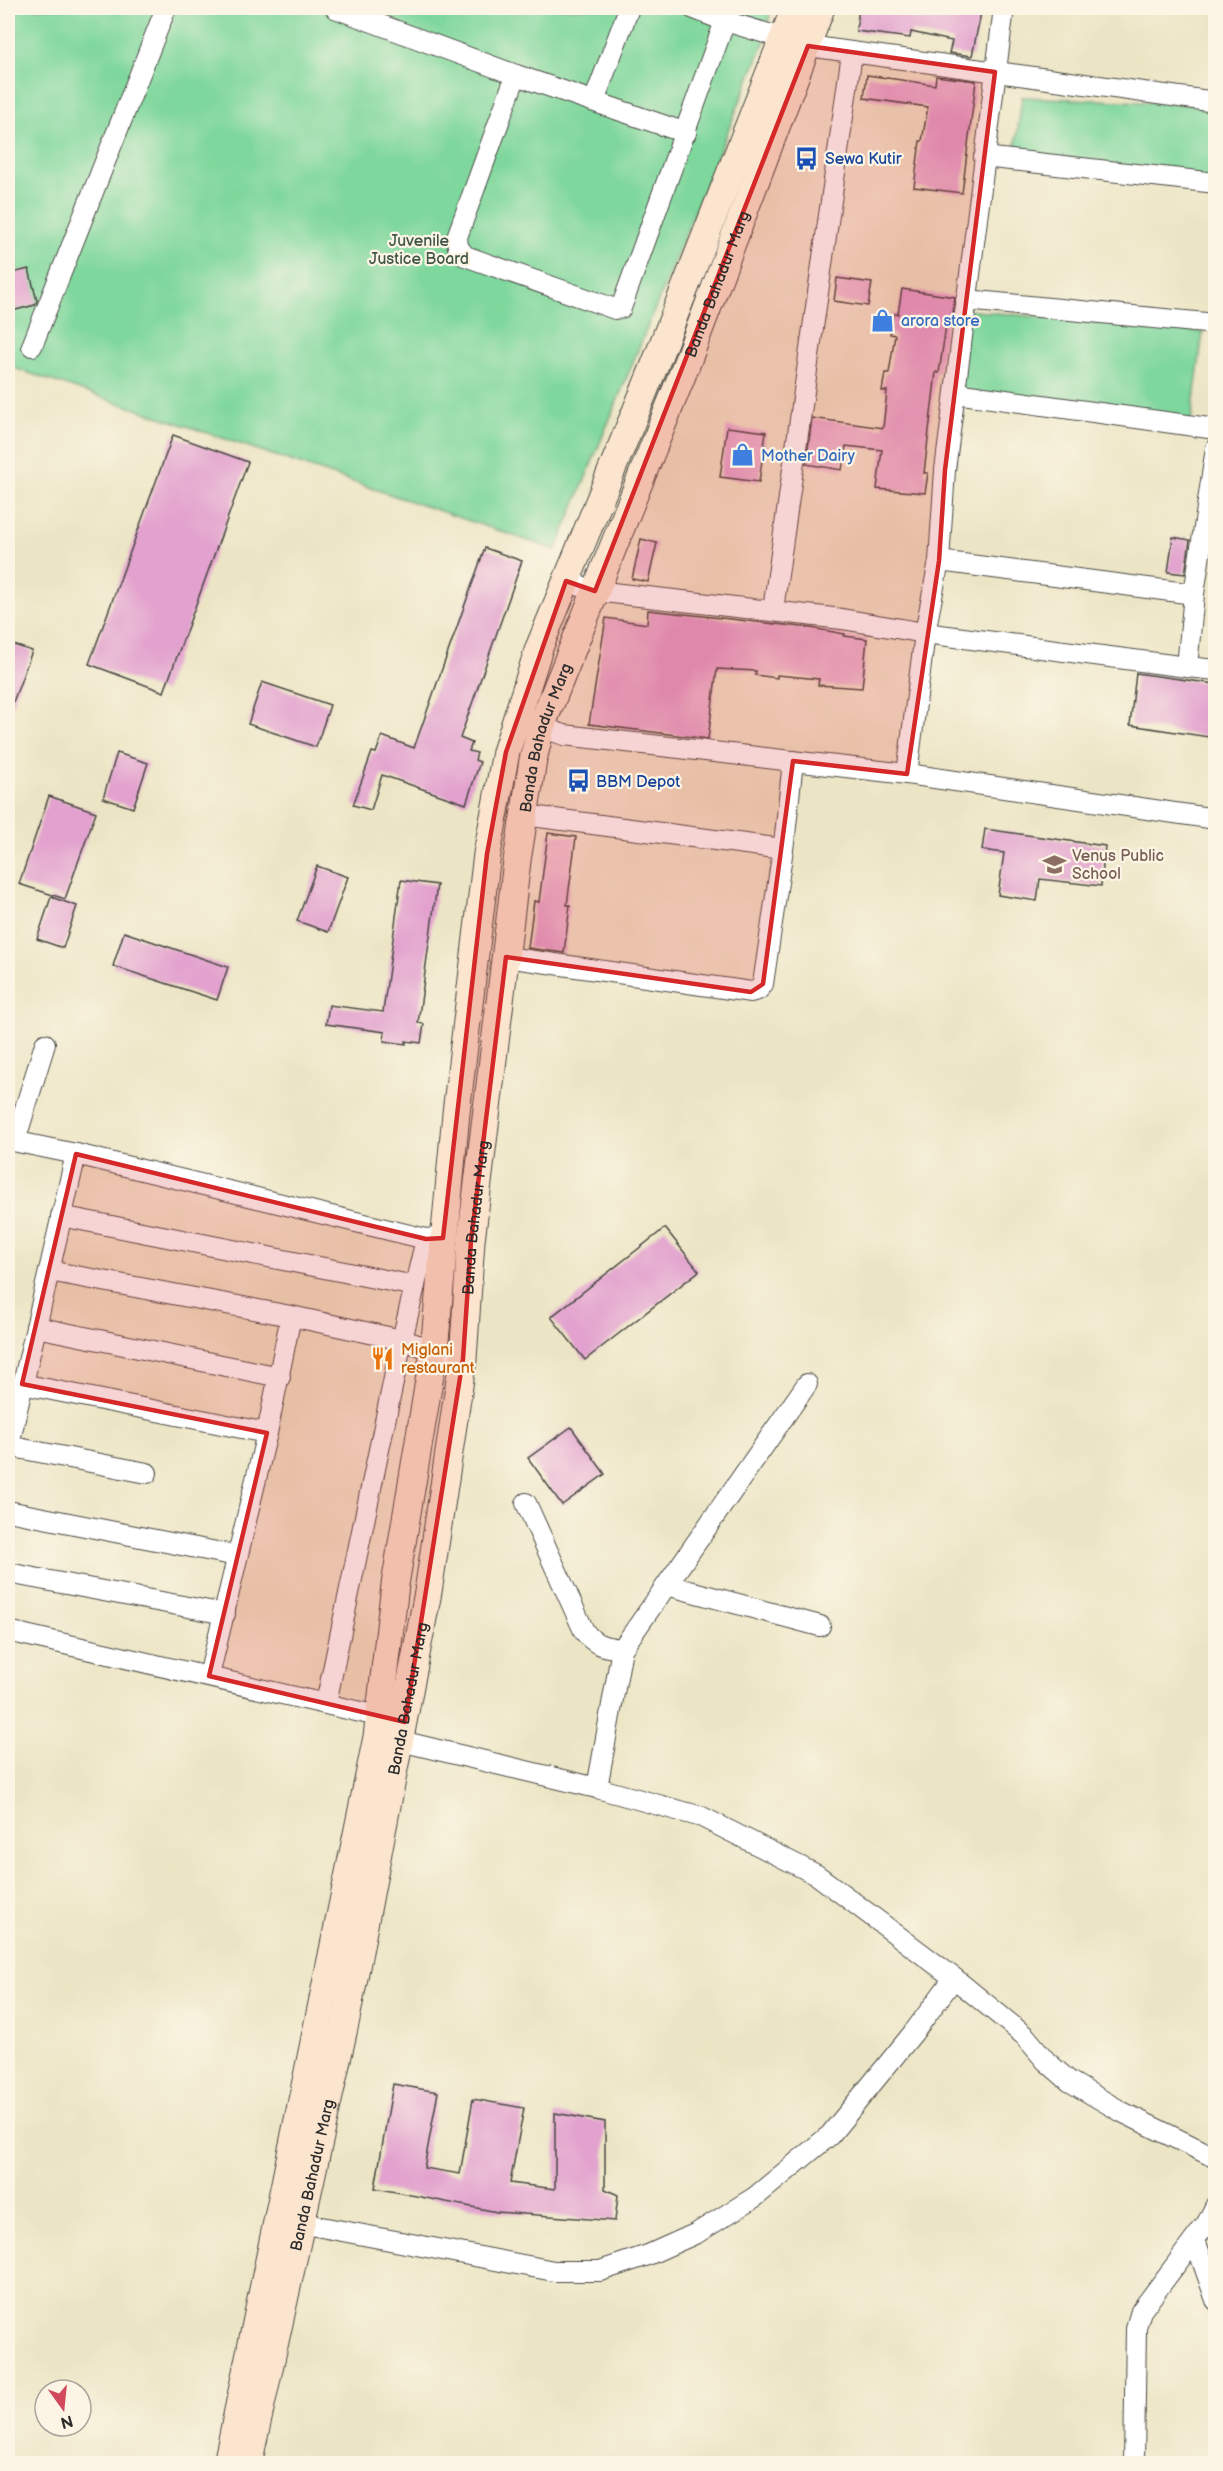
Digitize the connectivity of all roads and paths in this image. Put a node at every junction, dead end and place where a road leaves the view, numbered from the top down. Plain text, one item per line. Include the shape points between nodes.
1 (166, 8) edge
2 (341, 8) edge
3 (629, 8) edge
4 (692, 8) edge
5 (795, 8) edge
6 (821, 8) edge
7 (1004, 8) edge
8 (725, 21) junction
9 (783, 37) junction
10 (808, 46) junction
11 (852, 53) junction
12 (995, 72) junction
13 (516, 75) junction
14 (594, 101) junction
15 (1215, 102) edge
16 (686, 133) junction
17 (984, 157) junction
18 (1215, 183) edge
19 (966, 300) junction
20 (1215, 324) edge
21 (32, 346) dead end
22 (954, 393) junction
23 (1215, 429) edge
24 (1215, 448) edge
25 (939, 561) junction
26 (566, 581) junction
27 (595, 591) junction
28 (1194, 594) junction
29 (773, 610) junction
30 (925, 633) junction
31 (1187, 667) junction
32 (1215, 670) edge
33 (529, 723) junction
34 (794, 761) junction
35 (906, 774) junction
36 (524, 815) junction
37 (1215, 819) edge
38 (783, 849) junction
39 (488, 854) junction
40 (517, 861) junction
41 (506, 957) junction
42 (45, 1044) dead end
43 (11, 1141) edge
44 (76, 1154) junction
45 (61, 1216) junction
46 (435, 1238) junction
47 (471, 1241) junction
48 (49, 1271) junction
49 (416, 1286) junction
50 (291, 1316) junction
51 (36, 1327) junction
52 (402, 1340) junction
53 (434, 1352) junction
54 (463, 1359) junction
55 (279, 1377) junction
56 (22, 1384) junction
57 (807, 1384) dead end
58 (267, 1433) junction
59 (8, 1448) edge
60 (147, 1473) dead end
61 (526, 1503) dead end
62 (8, 1511) edge
63 (237, 1556) junction
64 (8, 1573) edge
65 (666, 1585) junction
66 (225, 1614) junction
67 (820, 1626) dead end
68 (8, 1631) edge
69 (622, 1649) junction
70 (209, 1676) junction
71 (326, 1703) junction
72 (390, 1729) junction
73 (597, 1788) junction
74 (954, 1978) junction
75 (1215, 2158) edge
76 (1215, 2205) edge
77 (300, 2223) junction
78 (1195, 2240) junction
79 (1215, 2300) edge
80 (227, 2463) edge
81 (248, 2463) edge
82 (1134, 2463) edge

1 - 21 street
2 - 13 street
3 - 14 street
4 - 8 street
5 - 9 street, Banda Bahadur Marg
6 - 10 street, Banda Bahadur Marg
7 - 12 street
8 - 9 street
8 - 16 street
9 - 10 street
9 - 26 street, Banda Bahadur Marg
10 - 11 street
10 - 27 street, Banda Bahadur Marg
11 - 12 street
11 - 29 street
12 - 15 street
12 - 17 street
13 - 14 street
13 - 16 street via 457,237 458,247 465,256 615,309 625,303
14 - 16 street
17 - 18 street
17 - 19 street
19 - 20 street
19 - 22 street
22 - 23 street
22 - 25 street
24 - 28 street
25 - 28 street
25 - 30 street
26 - 27 street
26 - 33 street, Banda Bahadur Marg via 539,648
27 - 29 street
27 - 33 street, Banda Bahadur Marg
28 - 31 street
29 - 30 street
30 - 31 street
30 - 35 street
31 - 32 street
33 - 34 street via 564,735
33 - 36 street, Banda Bahadur Marg via 533,760
33 - 39 street, Banda Bahadur Marg via 506,752
34 - 35 street
34 - 38 street
35 - 37 street
36 - 38 street
36 - 40 street, Banda Bahadur Marg
38 - 41 street via 763,984 758,990
39 - 40 street
39 - 46 street, Banda Bahadur Marg via 456,1113
40 - 41 street, Banda Bahadur Marg
41 - 47 street, Banda Bahadur Marg
42 - 43 street
43 - 44 street
44 - 45 street
44 - 46 street
45 - 48 street
45 - 49 street
46 - 47 street
46 - 49 street
46 - 53 street, Banda Bahadur Marg
47 - 54 street, Banda Bahadur Marg
48 - 50 street
48 - 51 street
49 - 52 street
50 - 52 street
50 - 55 street
51 - 55 street
51 - 56 street
52 - 53 street
52 - 71 street
53 - 54 street
53 - 72 street, Banda Bahadur Marg via 395,1585
54 - 72 street, Banda Bahadur Marg via 428,1592
55 - 58 street
56 - 58 street
56 - 59 street
57 - 65 street
58 - 63 street
59 - 60 street
61 - 69 street via 584,1632 600,1646
62 - 63 street
63 - 66 street
64 - 66 street
65 - 67 street
65 - 69 street
66 - 70 street
68 - 70 street
69 - 73 street
70 - 71 street
71 - 72 street
72 - 73 street
72 - 77 street, Banda Bahadur Marg via 346,2019
72 - 80 street, Banda Bahadur Marg
73 - 74 street via 702,1817 817,1875
74 - 75 street via 1024,2036 1069,2082
74 - 77 street via 830,2135 755,2197 697,2233 648,2255 600,2271 554,2271
76 - 78 street
77 - 81 street, Banda Bahadur Marg
78 - 79 street
78 - 82 street via 1141,2311 1136,2328

